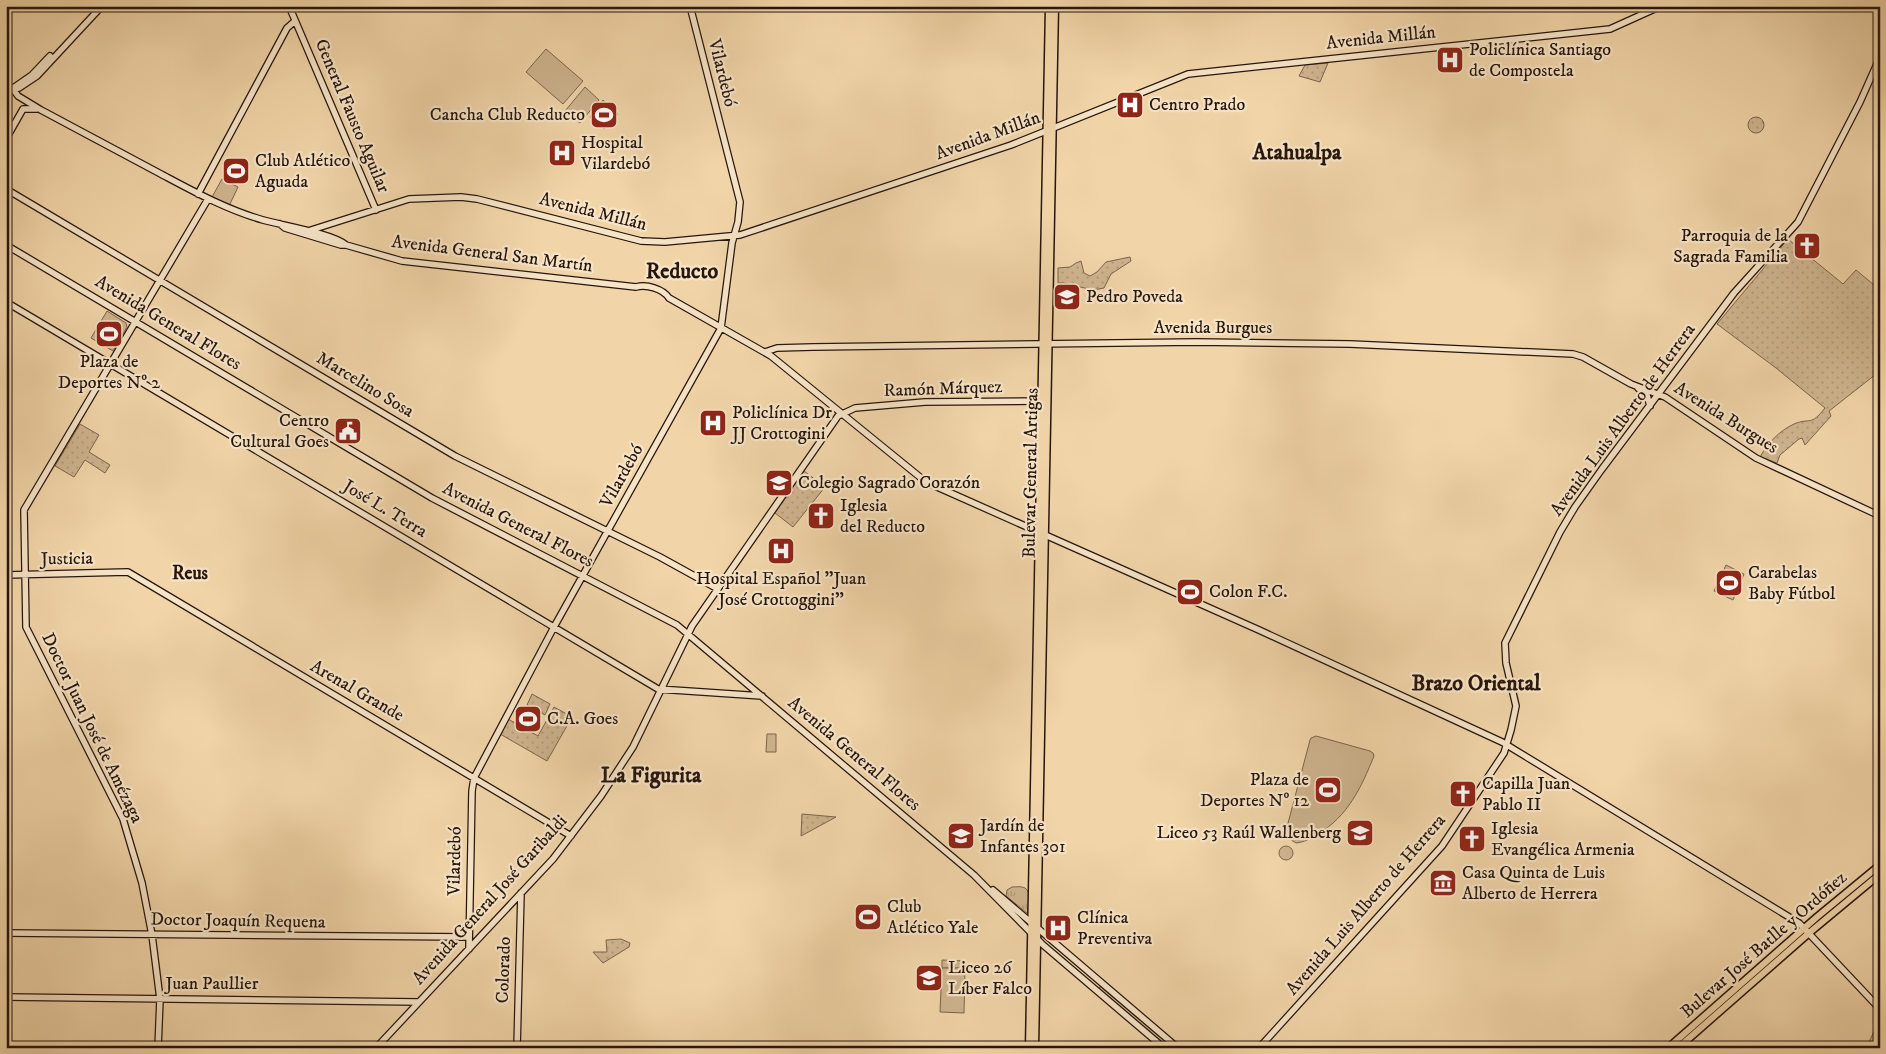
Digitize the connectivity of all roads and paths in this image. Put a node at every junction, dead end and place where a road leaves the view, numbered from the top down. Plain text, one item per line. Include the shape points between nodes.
1 (102, 6) edge
2 (289, 6) edge
3 (690, 6) edge
4 (1049, 6) edge
5 (1055, 6) edge
6 (1661, 6) edge
7 (295, 21) junction
8 (1880, 57) edge
9 (13, 89) junction
10 (6, 93) edge
11 (22, 99) junction
12 (25, 109) junction
13 (41, 110) junction
14 (1050, 130) junction
15 (6, 139) edge
16 (6, 189) edge
17 (198, 194) junction
18 (208, 199) junction
19 (376, 210) junction
20 (280, 224) junction
21 (328, 226) junction
22 (308, 231) junction
23 (315, 235) junction
24 (735, 236) junction
25 (6, 245) edge
26 (160, 281) junction
27 (6, 302) edge
28 (135, 321) junction
29 (721, 328) junction
30 (1046, 344) junction
31 (780, 348) junction
32 (765, 352) junction
33 (771, 356) junction
34 (110, 364) junction
35 (1637, 386) junction
36 (1660, 394) junction
37 (1045, 401) junction
38 (1650, 406) junction
39 (842, 413) junction
40 (1880, 516) edge
41 (608, 532) junction
42 (1042, 534) junction
43 (128, 572) joint
44 (6, 575) edge
45 (25, 575) junction
46 (583, 576) junction
47 (718, 589) junction
48 (554, 627) junction
49 (688, 633) junction
50 (661, 690) junction
51 (762, 696) junction
52 (1507, 745) junction
53 (474, 778) junction
54 (571, 836) junction
55 (1880, 865) edge
56 (1880, 874) edge
57 (981, 881) junction
58 (521, 893) junction
59 (1034, 925) junction
60 (1807, 930) junction
61 (6, 933) edge
62 (152, 935) junction
63 (469, 937) junction
64 (1034, 937) junction
65 (469, 949) junction
66 (6, 997) edge
67 (160, 999) junction
68 (418, 1002) junction
69 (1880, 1009) edge
70 (158, 1048) edge
71 (376, 1048) edge
72 (517, 1048) edge
73 (1029, 1048) edge
74 (1035, 1048) edge
75 (1164, 1048) edge
76 (1178, 1048) edge
77 (1259, 1048) edge
78 (1668, 1048) edge
79 (1678, 1048) edge

1 - 9 street via 60,50
2 - 7 street, General Fausto Aguilar
3 - 24 street, Vilardebó via 740,202
4 - 14 main road, Bulevar General Artigas
5 - 14 main road, Bulevar General Artigas
6 - 14 street, Avenida Millán via 1610,29 1188,74
7 - 17 street via 287,28
7 - 19 street, General Fausto Aguilar
8 - 36 street, Avenida Luis Alberto de Herrera via 1864,96 1798,222 1734,293
9 - 10 street
9 - 11 street, Avenida General San Martín
11 - 12 street
11 - 13 street, Avenida General San Martín
12 - 13 street, Avenida General San Martín
12 - 15 street
13 - 17 street, Avenida General San Martín
14 - 24 street, Avenida Millán
14 - 30 main road, Bulevar General Artigas
16 - 26 street, Marcelino Sosa
17 - 18 street, Avenida General San Martín
18 - 20 street, Avenida General San Martín via 229,209
18 - 26 street, Doctor Juan José de Amézaga
19 - 21 street, Avenida Millán
19 - 24 street, Avenida Millán via 413,198 469,197 641,242
20 - 22 street, Avenida General San Martín
20 - 23 street, Avenida General San Martín
21 - 22 street, Avenida Millán
21 - 23 street, Avenida Millán
22 - 23 street, Avenida General San Martín
23 - 29 street, Avenida General San Martín via 402,261 654,288
24 - 29 street, Vilardebó
25 - 28 street, Avenida General Flores
26 - 28 street, Doctor Juan José de Amézaga
26 - 41 street, Marcelino Sosa via 455,456
27 - 34 street, José L. Terra
28 - 34 street, Doctor Juan José de Amézaga
28 - 46 street, Avenida General Flores via 432,498
29 - 32 street, Avenida General San Martín
29 - 41 street, Vilardebó
30 - 31 street, Avenida Burgues
30 - 35 street, Avenida Burgues via 1327,344 1568,353 1583,357
30 - 37 main road, Bulevar General Artigas
31 - 32 street, Avenida Burgues
31 - 33 street
32 - 33 street, Avenida General San Martín
33 - 39 street, Avenida General San Martín
34 - 45 street, Doctor Juan José de Amézaga via 24,510
34 - 48 street, José L. Terra
35 - 36 street, Avenida Burgues
35 - 38 street, Avenida Burgues via 1647,395
36 - 38 street, Avenida Luis Alberto de Herrera
36 - 40 street, Avenida Burgues via 1756,458
37 - 39 street, Ramón Márquez via 925,402 856,408
37 - 42 main road, Bulevar General Artigas
38 - 52 street, Avenida Luis Alberto de Herrera via 1566,521 1507,638 1505,654 1516,706
39 - 42 street, Avenida General San Martín via 926,482
39 - 47 street, Avenida General José Garibaldi
41 - 46 street, Vilardebó
41 - 47 street, Marcelino Sosa
42 - 52 street, Avenida General San Martín
42 - 59 main road, Bulevar General Artigas
42 - 59 main road, Bulevar General Artigas via 1031,885
43 - 45 street, Justicia
43 - 53 street, Arenal Grande
44 - 45 street, Justicia
45 - 62 street, Doctor Juan José de Amézaga via 27,629 123,819 142,883
46 - 48 street, Vilardebó
46 - 49 street, Avenida General Flores
47 - 49 street, Avenida General José Garibaldi
48 - 50 street, José L. Terra
48 - 53 street, Vilardebó
49 - 50 street, Avenida General José Garibaldi
49 - 51 street, Avenida General Flores
50 - 51 street, José L. Terra
50 - 54 street, Avenida General José Garibaldi via 633,747
51 - 57 street, Avenida General Flores
52 - 60 street, Avenida General San Martín
52 - 77 street, Avenida Luis Alberto de Herrera via 1442,846
53 - 54 street, Arenal Grande
53 - 63 street, Vilardebó
54 - 58 street, Avenida General José Garibaldi
55 - 60 main road, Bulevar José Batlle y Ordóñez
56 - 60 main road, Bulevar José Batlle y Ordóñez
57 - 59 street, Avenida General Flores
57 - 64 street, Avenida General Flores
58 - 65 street, Avenida General José Garibaldi
58 - 72 street, Colorado
59 - 64 main road, Bulevar General Artigas
59 - 64 main road, Bulevar General Artigas
59 - 76 street, Avenida General Flores
60 - 69 street, Avenida General San Martín
60 - 78 main road, Bulevar José Batlle y Ordóñez
60 - 79 main road, Bulevar José Batlle y Ordóñez
61 - 62 street, Doctor Joaquín Requena
62 - 63 street, Doctor Joaquín Requena
62 - 67 street, Doctor Juan José de Amézaga
63 - 65 street, Vilardebó
64 - 73 main road, Bulevar General Artigas
64 - 74 main road, Bulevar General Artigas via 1038,969
64 - 75 street, Avenida General Flores
65 - 68 street, Avenida General José Garibaldi
66 - 67 street, Juan Paullier
67 - 68 street, Juan Paullier
67 - 70 street, Doctor Juan José de Amézaga
68 - 71 street, Avenida General José Garibaldi

